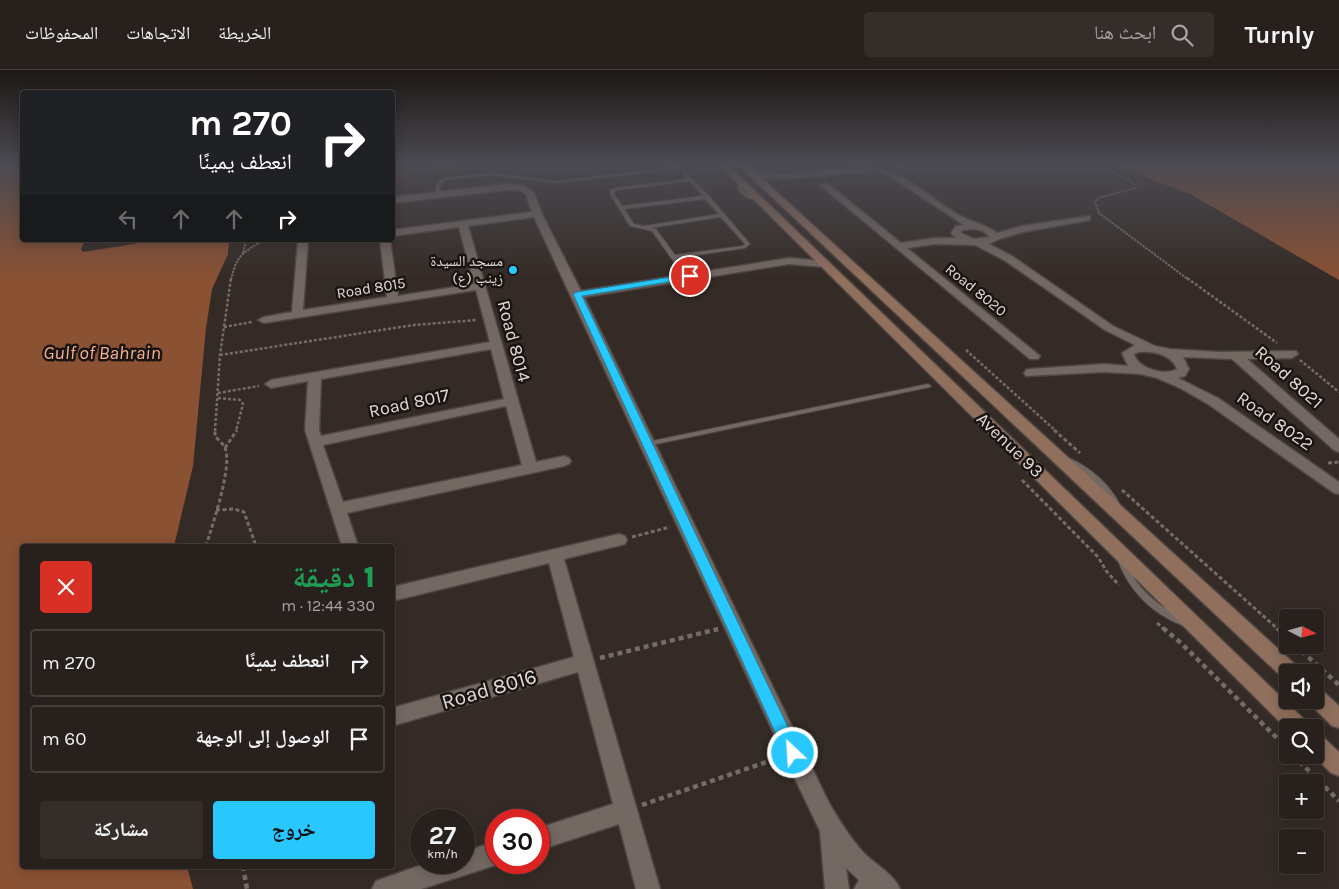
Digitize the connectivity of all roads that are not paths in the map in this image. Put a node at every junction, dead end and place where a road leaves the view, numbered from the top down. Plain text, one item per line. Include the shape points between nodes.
1 (533, 201) edge
2 (617, 201) edge
3 (674, 201) edge
4 (711, 201) edge
5 (760, 201) edge
6 (781, 201) edge
7 (844, 201) edge
8 (931, 201) edge
9 (621, 208) junction
10 (537, 214) junction
11 (948, 214) junction
12 (723, 215) junction
13 (1087, 218) dead end
14 (463, 224) junction
15 (975, 226) junction
16 (642, 227) junction
17 (986, 229) junction
18 (1022, 229) junction
19 (956, 231) junction
20 (395, 233) edge
21 (995, 238) junction
22 (935, 241) junction
23 (303, 242) edge
24 (385, 242) edge
25 (972, 242) junction
26 (898, 246) junction
27 (808, 248) junction
28 (674, 257) junction
29 (1008, 258) junction
30 (789, 261) junction
31 (825, 264) junction
32 (690, 276) junction
33 (480, 286) junction
34 (577, 294) junction
35 (394, 300) junction
36 (297, 315) junction
37 (264, 320) road end
38 (1109, 328) junction
39 (496, 345) junction
40 (1151, 348) junction
41 (1167, 353) junction
42 (1292, 354) road end
43 (1128, 355) junction
44 (1034, 356) dead end
45 (1220, 356) junction
46 (1236, 356) junction
47 (1104, 368) junction
48 (1183, 368) junction
49 (1143, 370) junction
50 (1030, 373) dead end
51 (1160, 375) junction
52 (315, 376) junction
53 (272, 384) road end
54 (928, 386) dead end
55 (512, 401) junction
56 (1213, 401) junction
57 (315, 442) junction
58 (647, 444) junction
59 (1339, 446) edge
60 (564, 461) dead end
61 (530, 468) junction
62 (1339, 489) edge
63 (338, 509) junction
64 (619, 540) road end
65 (349, 544) edge
66 (555, 556) junction
67 (395, 593) edge
68 (585, 662) junction
69 (1281, 664) edge
70 (1324, 705) edge
71 (395, 716) edge
72 (1291, 719) edge
73 (1339, 719) edge
74 (1324, 752) edge
75 (1339, 766) edge
76 (626, 810) junction
77 (831, 828) junction
78 (550, 835) edge
79 (485, 857) edge
80 (384, 889) edge
81 (648, 889) edge
82 (838, 889) edge
83 (866, 889) edge
84 (887, 889) edge

1 - 10 street
2 - 9 lane
3 - 9 lane
4 - 12 lane
5 - 27 street, Avenue 93
6 - 69 street, Avenue 93
7 - 26 street, Road 8020
8 - 11 street
9 - 16 lane via 632,225
10 - 14 street
10 - 34 street
11 - 15 street
11 - 19 street
12 - 16 lane
12 - 28 lane via 748,244
13 - 18 street
14 - 20 street
14 - 33 street, Road 8014
15 - 17 street
15 - 19 street, Road 8020 via 964,226
16 - 28 lane via 654,230
17 - 18 street
17 - 21 street
18 - 21 street, Road 8020
19 - 22 street, Road 8020
19 - 25 street via 960,238
21 - 25 street, Road 8020 via 987,242
21 - 29 street via 998,248
22 - 25 street, Road 8020
22 - 26 street, Road 8020
23 - 36 street
24 - 35 street
25 - 29 street
26 - 44 street, Road 8020
27 - 30 street via 801,256
27 - 31 street, Avenue 93
28 - 32 lane
29 - 38 street
30 - 31 street
30 - 32 street
31 - 72 street, Avenue 93
32 - 34 street
33 - 35 street, Road 8015
33 - 39 street, Road 8014
34 - 58 street
35 - 36 street, Road 8015
36 - 37 street, Road 8015
38 - 40 street
38 - 43 street via 1124,343
39 - 52 street
39 - 55 street, Road 8014
40 - 41 street
40 - 43 street via 1136,348
41 - 45 street
41 - 48 street, Road 8022 via 1175,357
42 - 46 street
43 - 47 street via 1118,364
43 - 49 street via 1130,362
45 - 46 street
45 - 48 street
46 - 59 street, Road 8021
47 - 49 street
47 - 50 street
48 - 51 street via 1175,375
48 - 56 street, Road 8022 via 1193,383
49 - 51 street, Road 8022
51 - 56 street, Road 8022
52 - 53 street
52 - 57 street via 312,430
54 - 58 lane
55 - 57 street, Road 8017
55 - 61 street, Road 8014
56 - 62 street, Road 8022
57 - 63 street
58 - 77 street
60 - 61 street
61 - 63 street
63 - 65 street
64 - 66 street
66 - 67 street
66 - 68 street
68 - 71 street, Road 8016
68 - 76 street
70 - 73 street
74 - 75 street
76 - 78 street
76 - 81 street
77 - 82 street
77 - 84 street via 851,857
79 - 80 street
83 - 84 street

